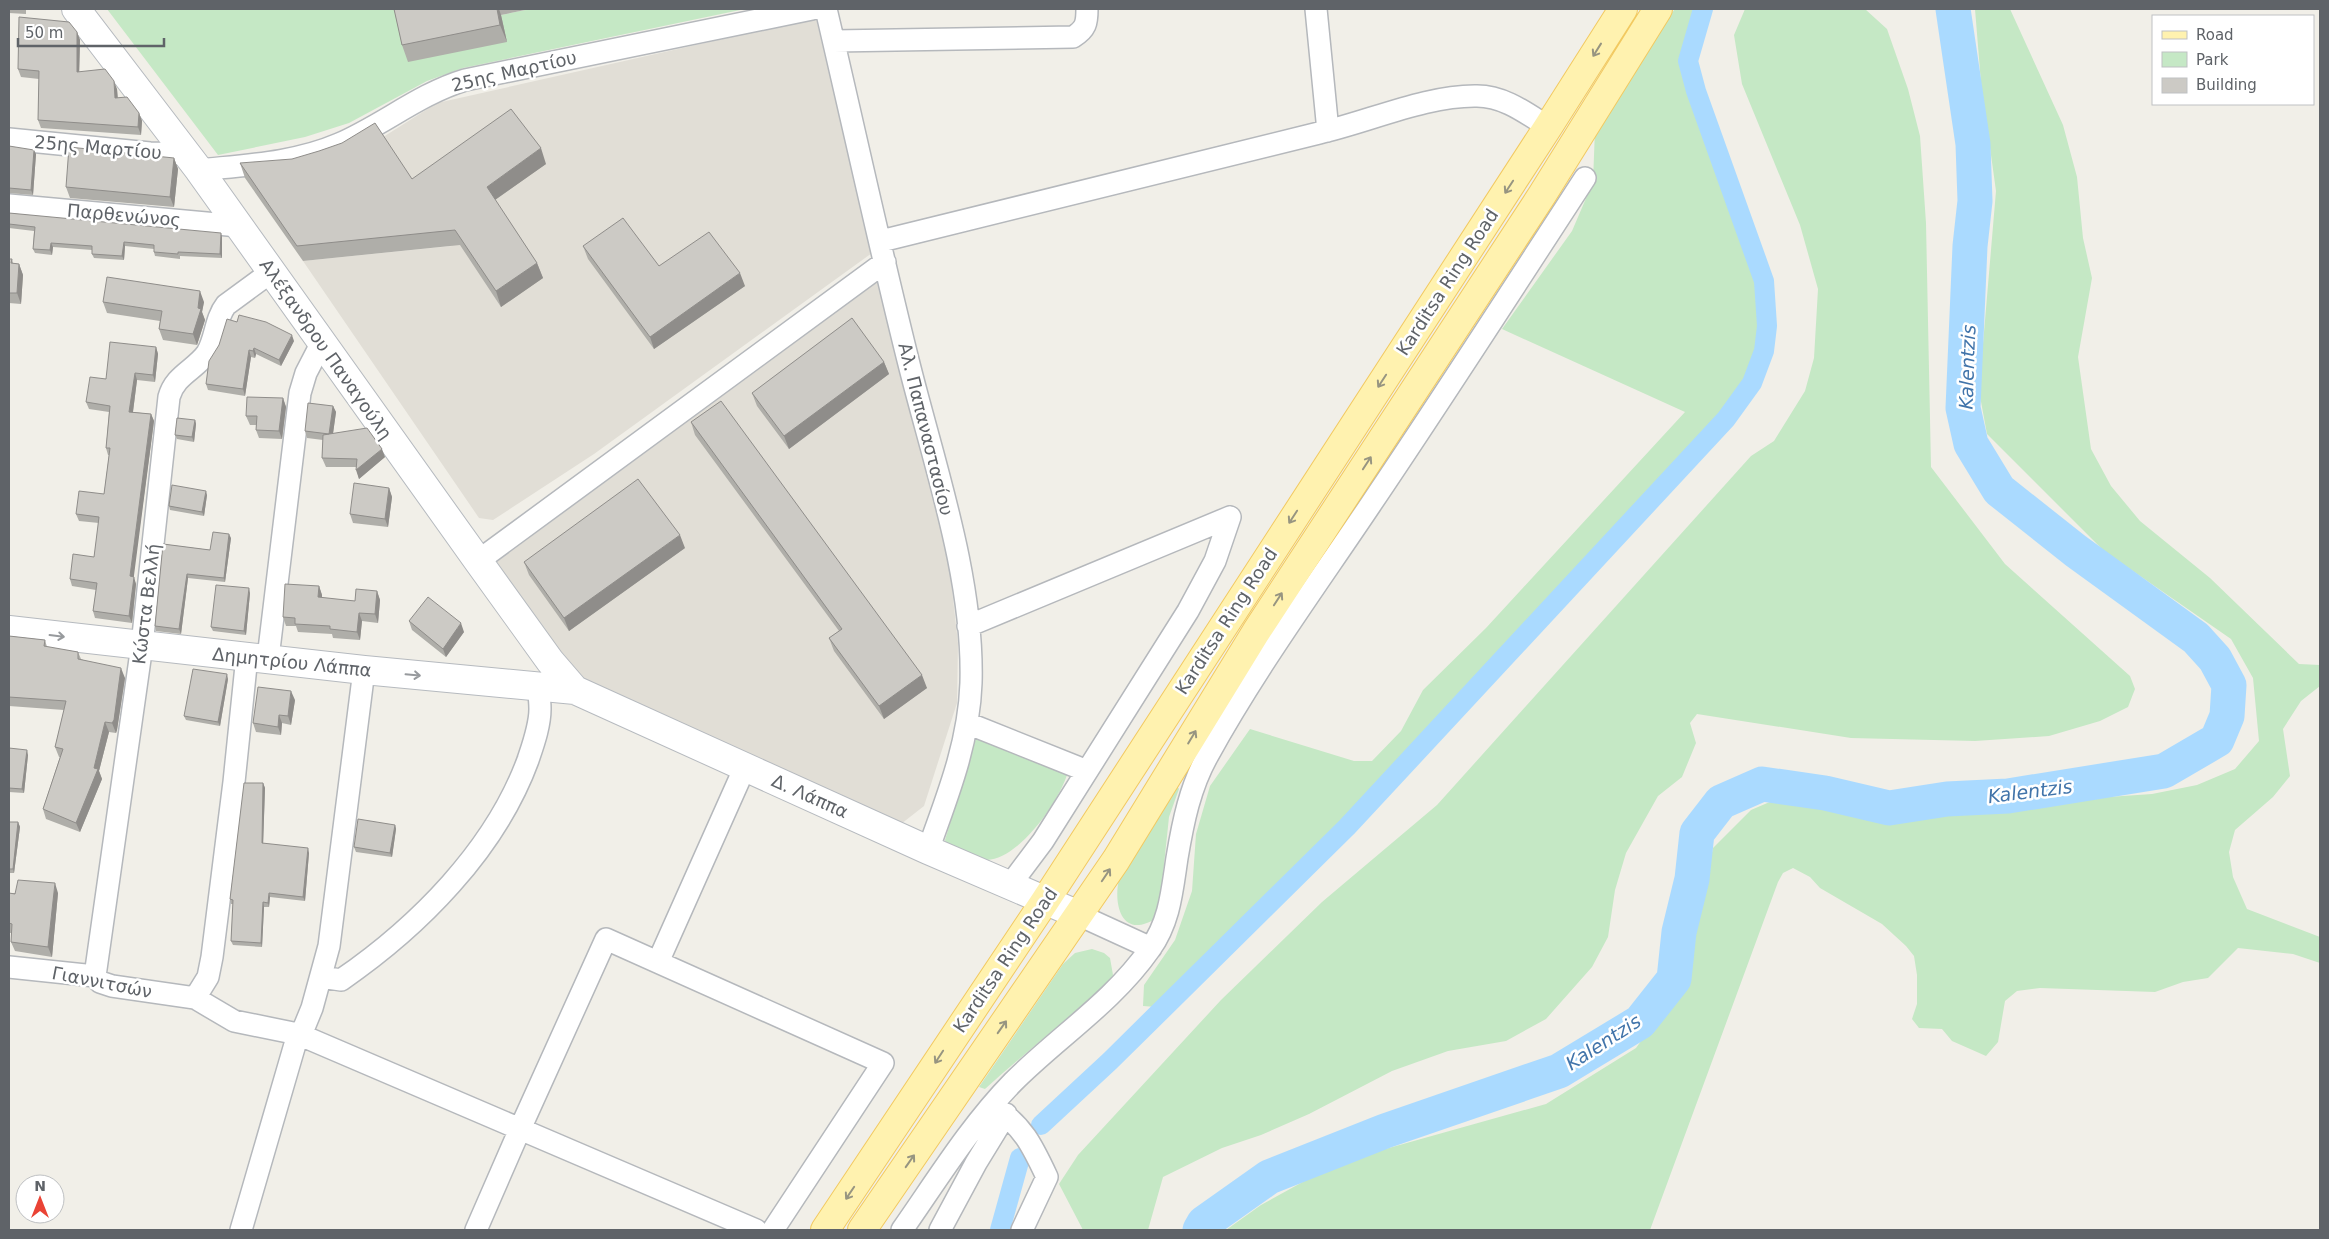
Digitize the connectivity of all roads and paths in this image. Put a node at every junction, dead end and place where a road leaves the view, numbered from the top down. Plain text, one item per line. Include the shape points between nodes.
1 (76, 9) edge
2 (812, 9) edge
3 (826, 9) edge
4 (1087, 9) edge
5 (1316, 9) edge
6 (1623, 9) edge
7 (1658, 9) edge
8 (834, 41) junction
9 (1548, 127) junction
10 (1328, 131) junction
11 (9, 139) edge
12 (193, 162) junction
13 (1585, 178) dead end
14 (9, 205) edge
15 (239, 226) junction
16 (881, 241) junction
17 (885, 262) junction
18 (271, 272) junction
19 (321, 344) junction
20 (478, 561) junction
21 (968, 626) junction
22 (9, 630) edge
23 (142, 645) junction
24 (257, 657) junction
25 (364, 670) junction
26 (538, 686) junction
27 (575, 690) junction
28 (967, 723) junction
29 (745, 767) junction
30 (1087, 771) junction
31 (928, 850) junction
32 (1010, 885) junction
33 (1045, 901) junction
34 (1079, 915) junction
35 (1151, 948) junction
36 (658, 962) junction
37 (9, 967) edge
38 (95, 976) junction
39 (321, 977) junction
40 (195, 998) junction
41 (298, 1034) junction
42 (1000, 1110) junction
43 (520, 1129) junction
44 (241, 1230) edge
45 (476, 1230) edge
46 (756, 1230) edge
47 (774, 1230) edge
48 (824, 1230) edge
49 (862, 1230) edge
50 (902, 1230) edge
51 (940, 1230) edge
52 (1022, 1230) edge

1 - 12 street, Αλέξανδρου Παναγούλη
2 - 12 street, 25ης Μαρτίου via 465,80 438,89 361,134 319,151 286,159
3 - 8 street, Αλ. Παπαναστασίου
4 - 8 street via 1087,23 1083,31 1073,37
5 - 10 street
6 -> 9 main road, Karditsa Ring Road
34 -> 7 main road, Karditsa Ring Road via 1262,624 1542,195
8 - 16 street, Αλ. Παπαναστασίου
9 - 10 street via 1518,108 1497,99 1477,96 1446,98
9 -> 33 main road, Karditsa Ring Road
10 - 16 street
11 - 12 street, 25ης Μαρτίου via 150,153
12 - 15 street, Αλέξανδρου Παναγούλη
13 - 35 street via 1269,655 1206,759 1190,795 1179,845 1172,902
14 - 15 street, Παρθενώνος
15 - 18 street, Αλέξανδρου Παναγούλη
16 - 17 street, Αλ. Παπαναστασίου
17 - 20 street
17 - 21 street, Αλ. Παπαναστασίου via 957,552
18 - 19 street, Αλέξανδρου Παναγούλη
18 - 23 street, Κώστα Βελλή via 226,305 207,352 179,377 172,388
19 - 20 street, Αλέξανδρου Παναγούλη
19 - 24 street via 300,393
20 - 27 street, Αλέξανδρου Παναγούλη via 550,661
21 - 28 street, Αλ. Παπαναστασίου via 971,684
21 - 30 street via 1230,517 1215,561 1188,611
22 -> 23 street, Δημητρίου Λάππα
23 - 24 street, Δημητρίου Λάππα
23 - 38 street, Κώστα Βελλή
24 - 25 street, Δημητρίου Λάππα
24 - 40 street via 234,782 212,958 208,977
25 -> 26 street, Δημητρίου Λάππα
25 - 39 street via 334,913
26 - 27 street, Δημητρίου Λάππα
26 - 39 street via 540,710 537,730 523,773 513,794 466,865 420,918 374,956 341,980
27 - 29 street, Δ. Λάππα
28 - 30 street
28 - 31 street, Αλ. Παπαναστασίου via 957,768
29 - 31 street, Δ. Λάππα
29 - 36 street
30 - 32 street via 1043,841
31 - 32 street, Δ. Λάππα
32 - 33 street, Δ. Λάππα
33 - 34 street, Δ. Λάππα
33 -> 48 main road, Karditsa Ring Road
34 - 35 street
49 -> 34 main road, Karditsa Ring Road
35 - 42 street via 1095,1010 1011,1084
36 - 43 street via 606,939
36 - 47 street via 882,1063
37 - 38 street, Γιαννιτσών
38 - 40 street, Γιαννιτσών via 100,982 112,986
39 - 41 street via 303,1030
40 - 41 street via 234,1021
41 - 43 street
41 - 44 street
42 - 50 street via 969,1135
42 - 51 street
42 - 52 street via 1027,1137 1047,1177
43 - 45 street
43 - 46 street

